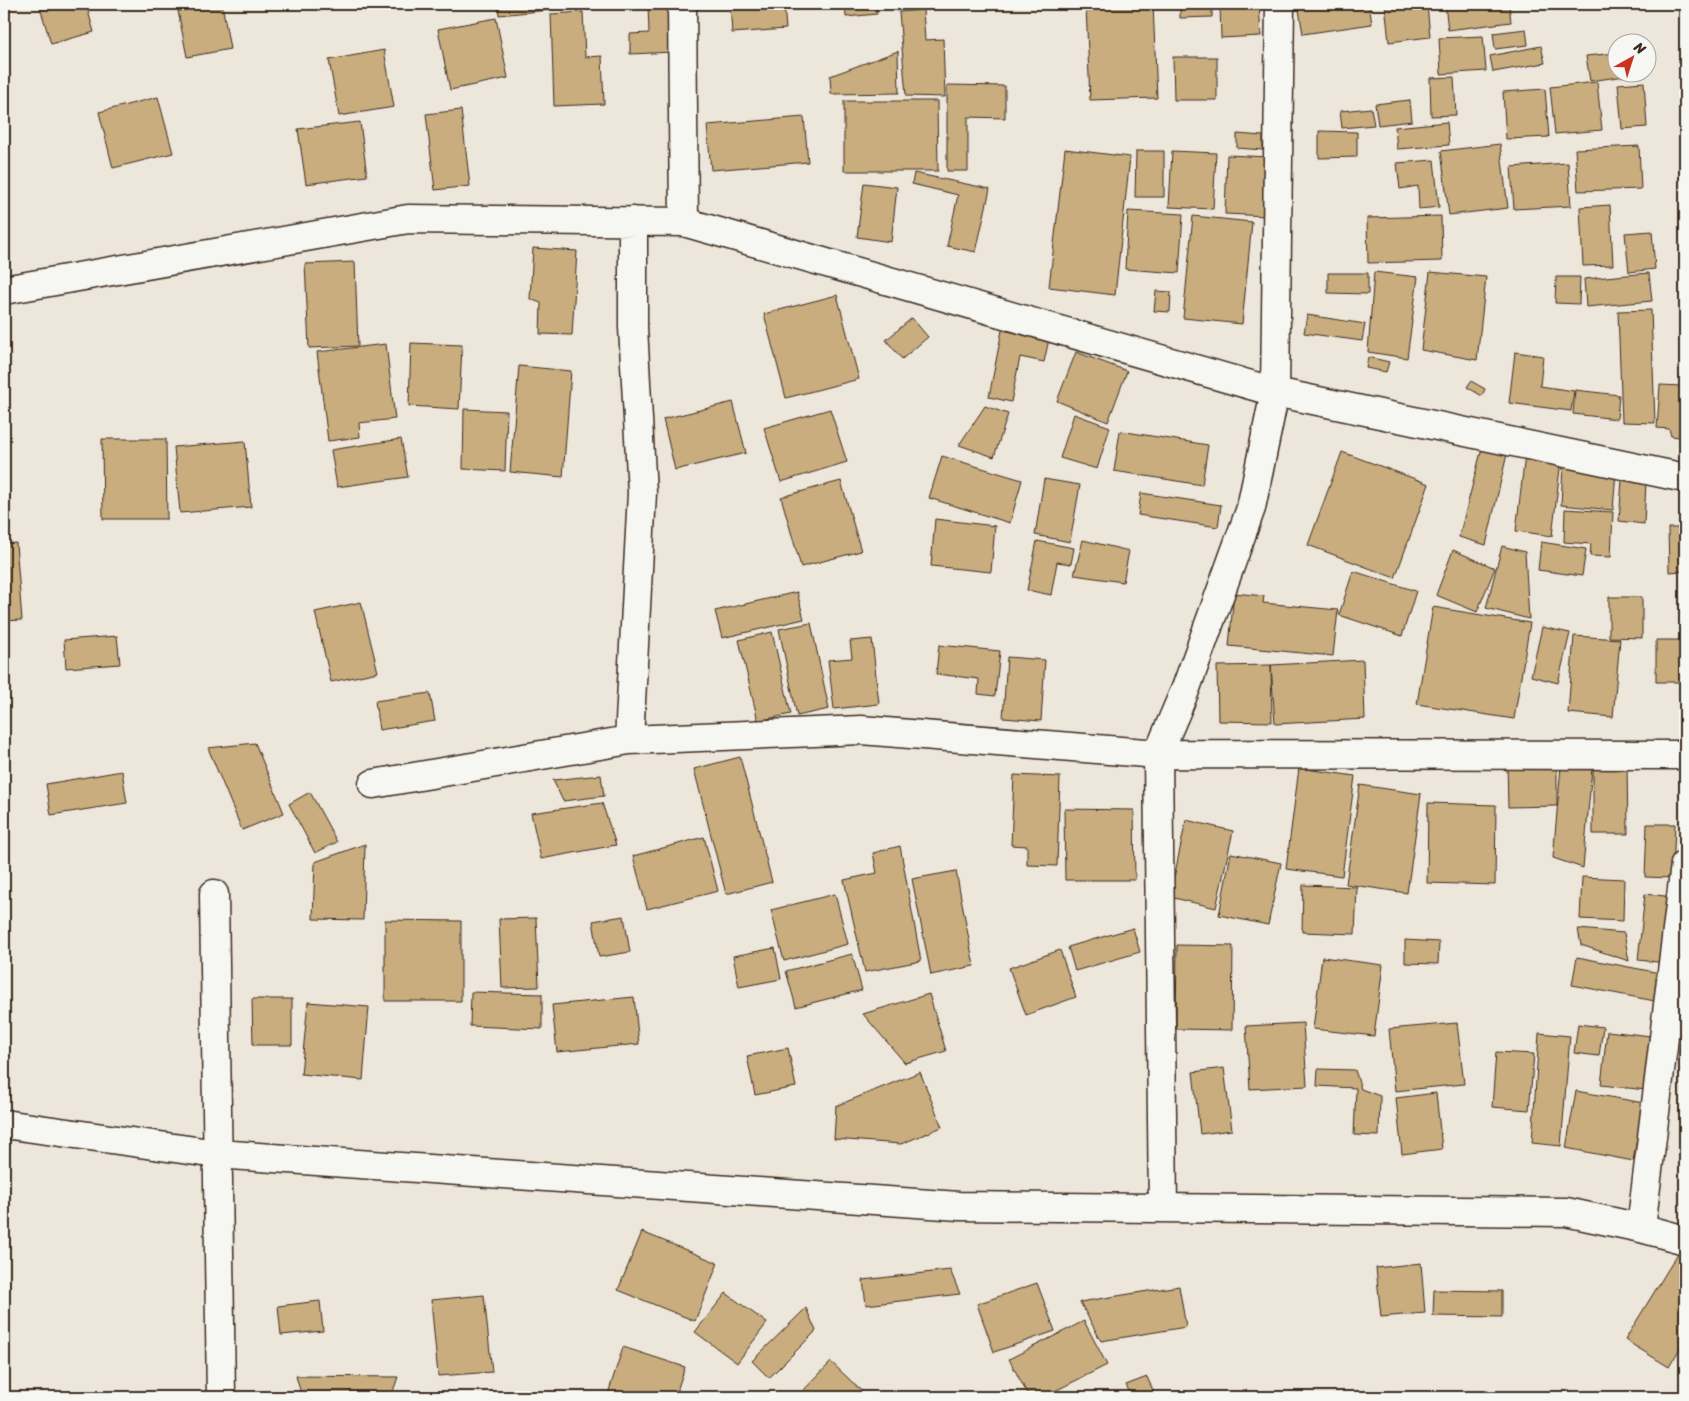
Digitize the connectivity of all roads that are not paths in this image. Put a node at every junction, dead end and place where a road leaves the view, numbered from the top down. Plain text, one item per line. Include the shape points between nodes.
1 (682, 4) edge
2 (1280, 4) edge
3 (633, 221) junction
4 (684, 222) junction
5 (4, 290) edge
6 (1275, 392) junction
7 (1685, 478) edge
8 (629, 740) junction
9 (1158, 754) junction
10 (1685, 755) edge
11 (373, 784) dead end
12 (1685, 864) edge
13 (214, 894) dead end
14 (4, 1124) edge
15 (218, 1154) junction
16 (1163, 1208) junction
17 (1641, 1228) junction
18 (1685, 1240) edge
19 (220, 1397) edge

1 - 4 street
2 - 6 street
3 - 4 street
3 - 5 street via 408,219
3 - 8 street via 633,327 642,493
4 - 6 street
6 - 7 street
6 - 9 street via 1251,508 1186,688
8 - 9 street via 861,730
8 - 11 street
9 - 10 street
9 - 16 street
12 - 17 street
13 - 15 street
14 - 15 street
15 - 16 street via 959,1206
15 - 19 street
16 - 17 street via 1566,1212
17 - 18 street

